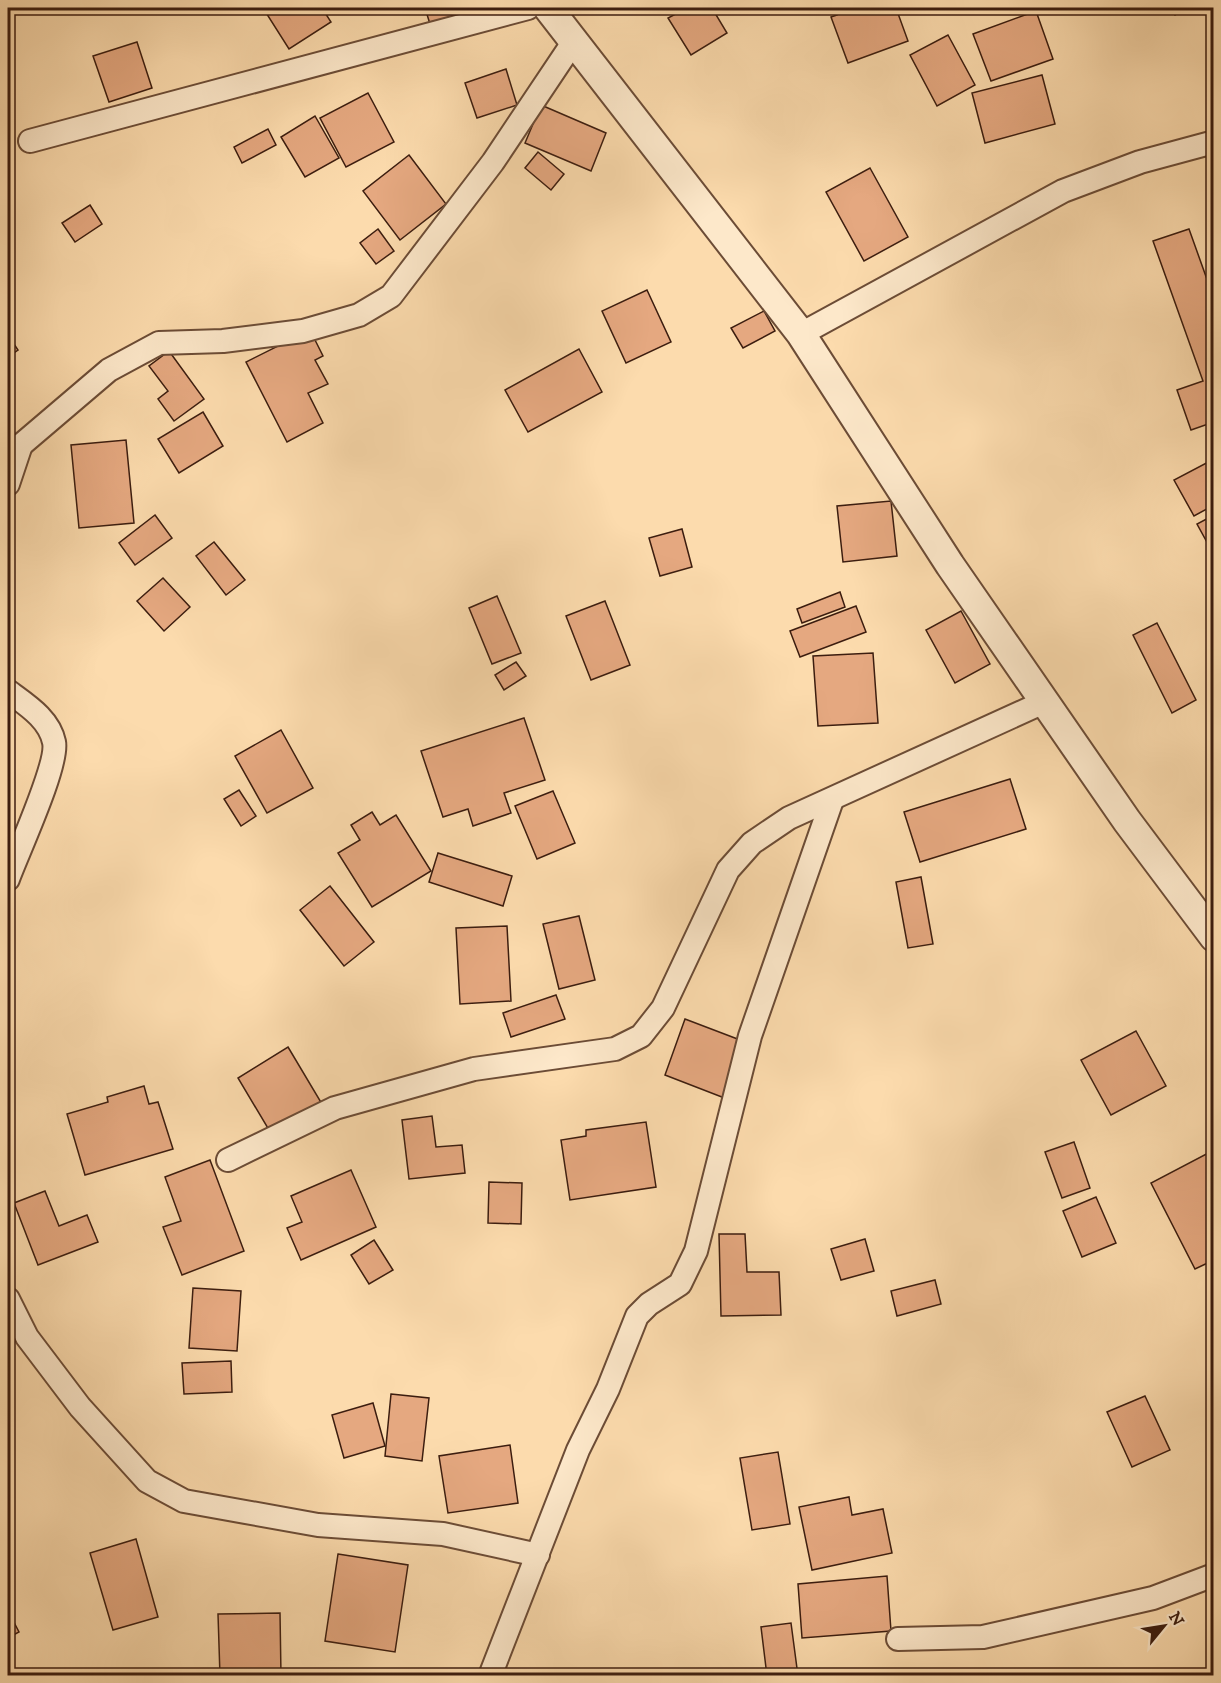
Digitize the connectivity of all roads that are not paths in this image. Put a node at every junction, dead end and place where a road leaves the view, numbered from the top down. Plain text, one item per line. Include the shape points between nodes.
1 (528, 8) edge
2 (548, 8) edge
3 (574, 41) junction
4 (30, 141) dead end
5 (1214, 142) edge
6 (801, 334) junction
7 (14, 449) edge
8 (8, 484) edge
9 (8, 692) edge
10 (1044, 702) junction
11 (831, 800) junction
12 (8, 879) edge
13 (1214, 937) edge
14 (228, 1160) dead end
15 (8, 1299) edge
16 (538, 1556) junction
17 (1214, 1575) edge
18 (898, 1639) dead end
19 (490, 1676) edge

1 - 4 street
2 - 3 street
3 - 6 street
3 - 7 street via 493,162 391,296 359,315 303,331 223,341 159,343 109,370
5 - 6 street via 1140,162 1063,191
6 - 10 street
7 - 8 street
9 - 12 street via 43,719 55,742 51,765
10 - 11 street
10 - 13 street
11 - 14 street via 789,818 752,843 728,870 663,1008 641,1036 615,1049 474,1069 335,1108
11 - 16 street via 750,1036 693,1260 680,1284 637,1316 578,1450
15 - 16 street via 27,1337 80,1407 147,1480 184,1501 318,1525 442,1534
16 - 19 street
17 - 18 street via 1153,1598 983,1637

